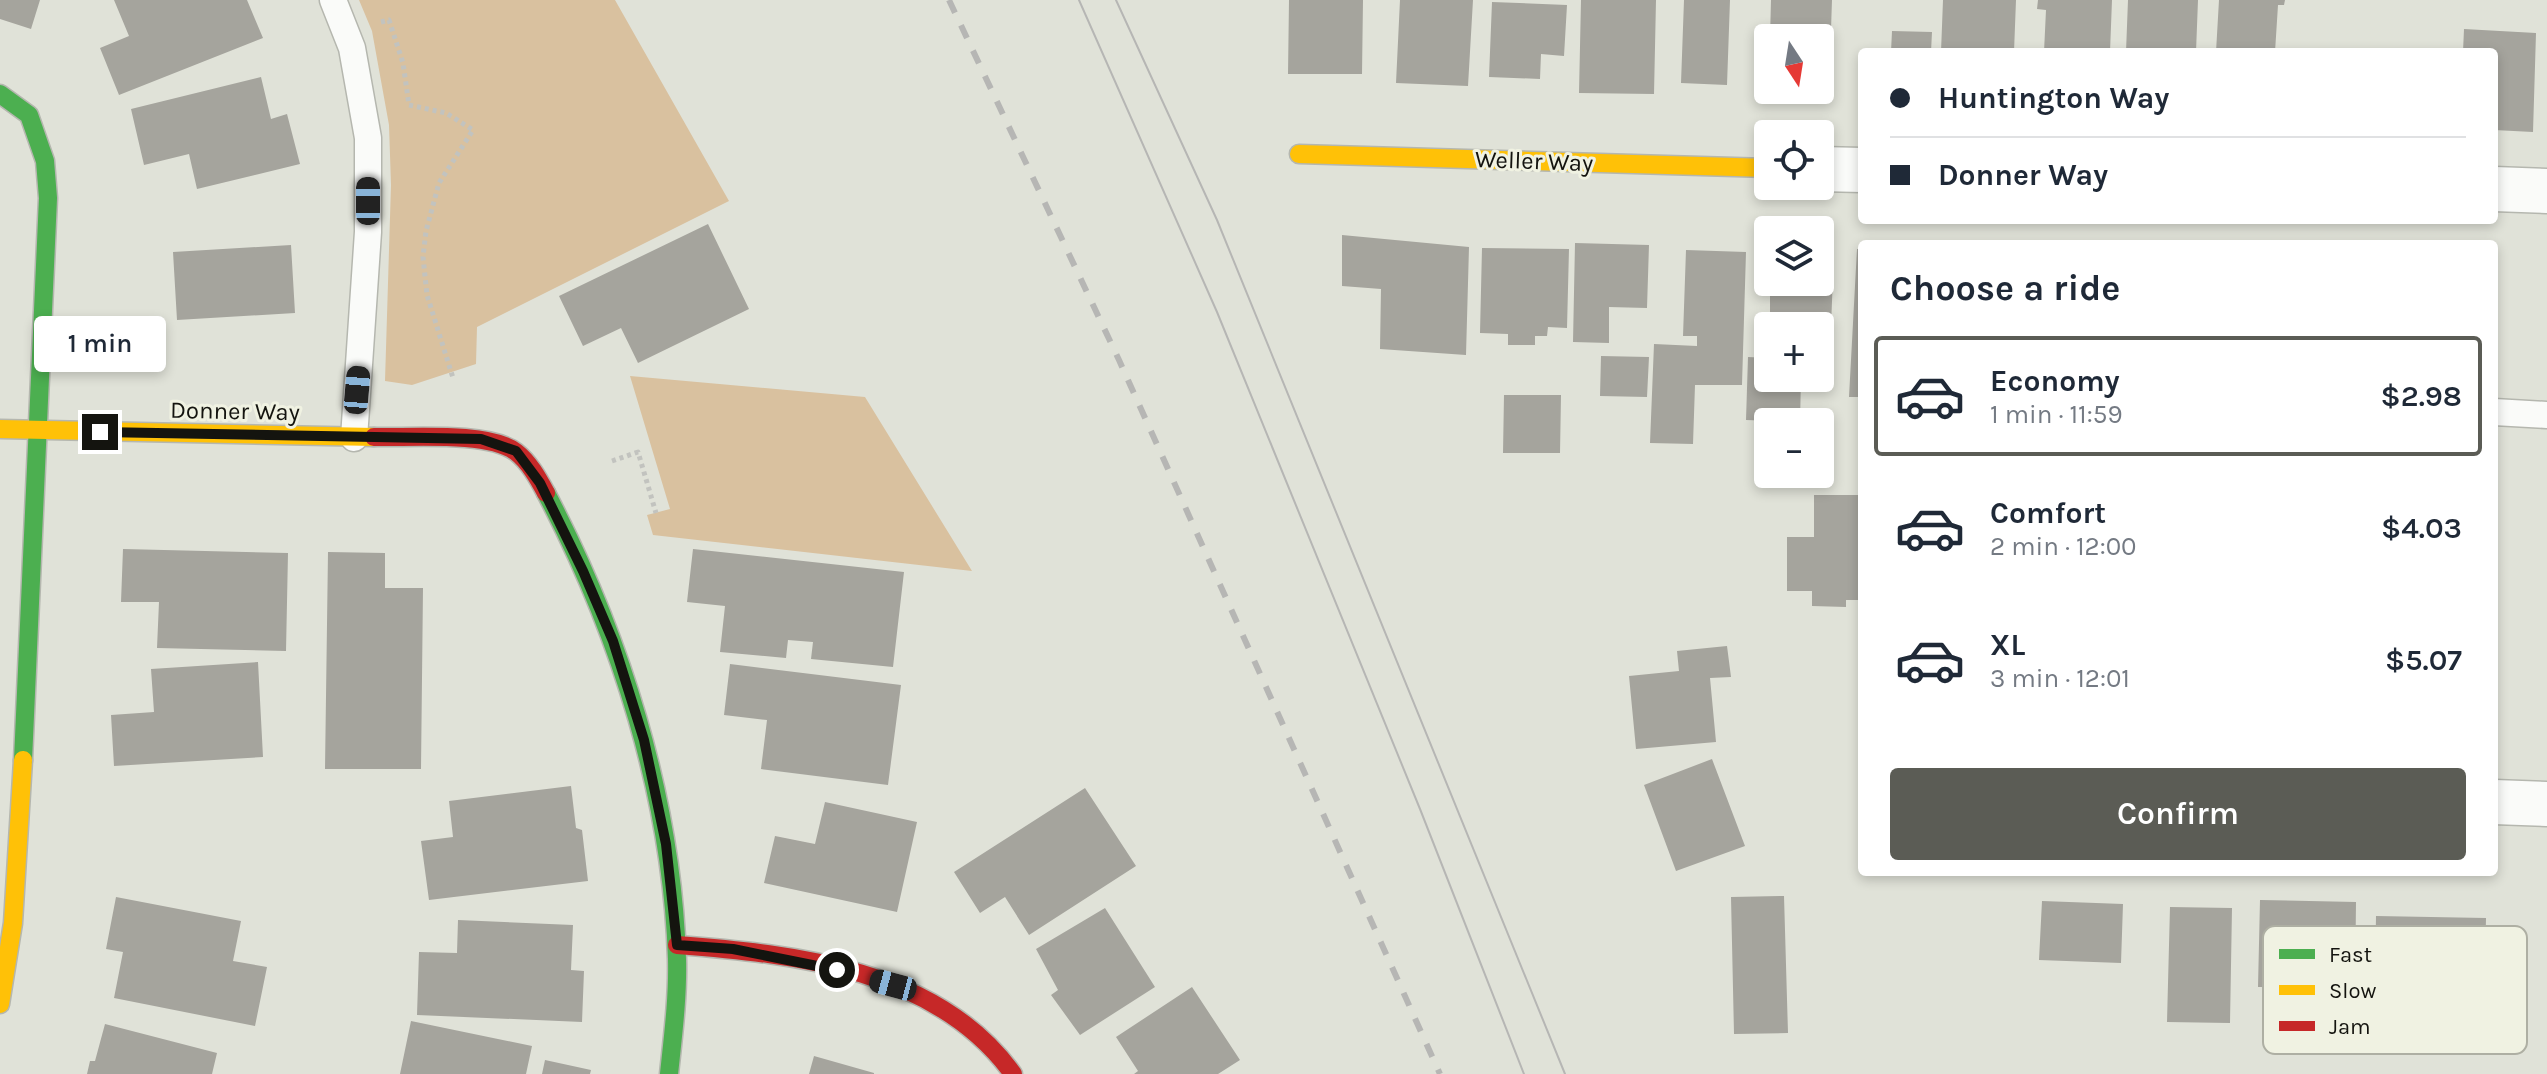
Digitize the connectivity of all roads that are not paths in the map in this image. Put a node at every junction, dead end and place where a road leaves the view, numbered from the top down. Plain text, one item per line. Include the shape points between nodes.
1 (333, 0) edge
2 (0, 94) edge
3 (1299, 154) dead end
4 (1754, 168) edge
5 (1834, 169) edge
6 (1858, 170) edge
7 (2498, 189) edge
8 (2547, 191) edge
9 (2498, 412) edge
10 (2547, 415) edge
11 (0, 429) edge
12 (36, 431) junction
13 (354, 438) junction
14 (2498, 802) edge
15 (2547, 804) edge
16 (677, 945) junction
17 (0, 1004) edge
18 (669, 1074) edge
19 (1013, 1074) edge

1 - 13 lane via 352,48 368,138 368,232
2 - 12 street via 29,115 45,161 48,198
3 - 4 street, Weller Way
5 - 6 street
7 - 8 street
9 - 10 lane
11 - 12 street, Donner Way
12 - 13 street, Donner Way
12 - 17 street via 13,923
13 - 16 street, Donner Way via 481,439 516,451 540,483 613,641 644,740 666,844
14 - 15 street
16 - 18 street
16 - 19 street via 809,962 893,985 952,1013

